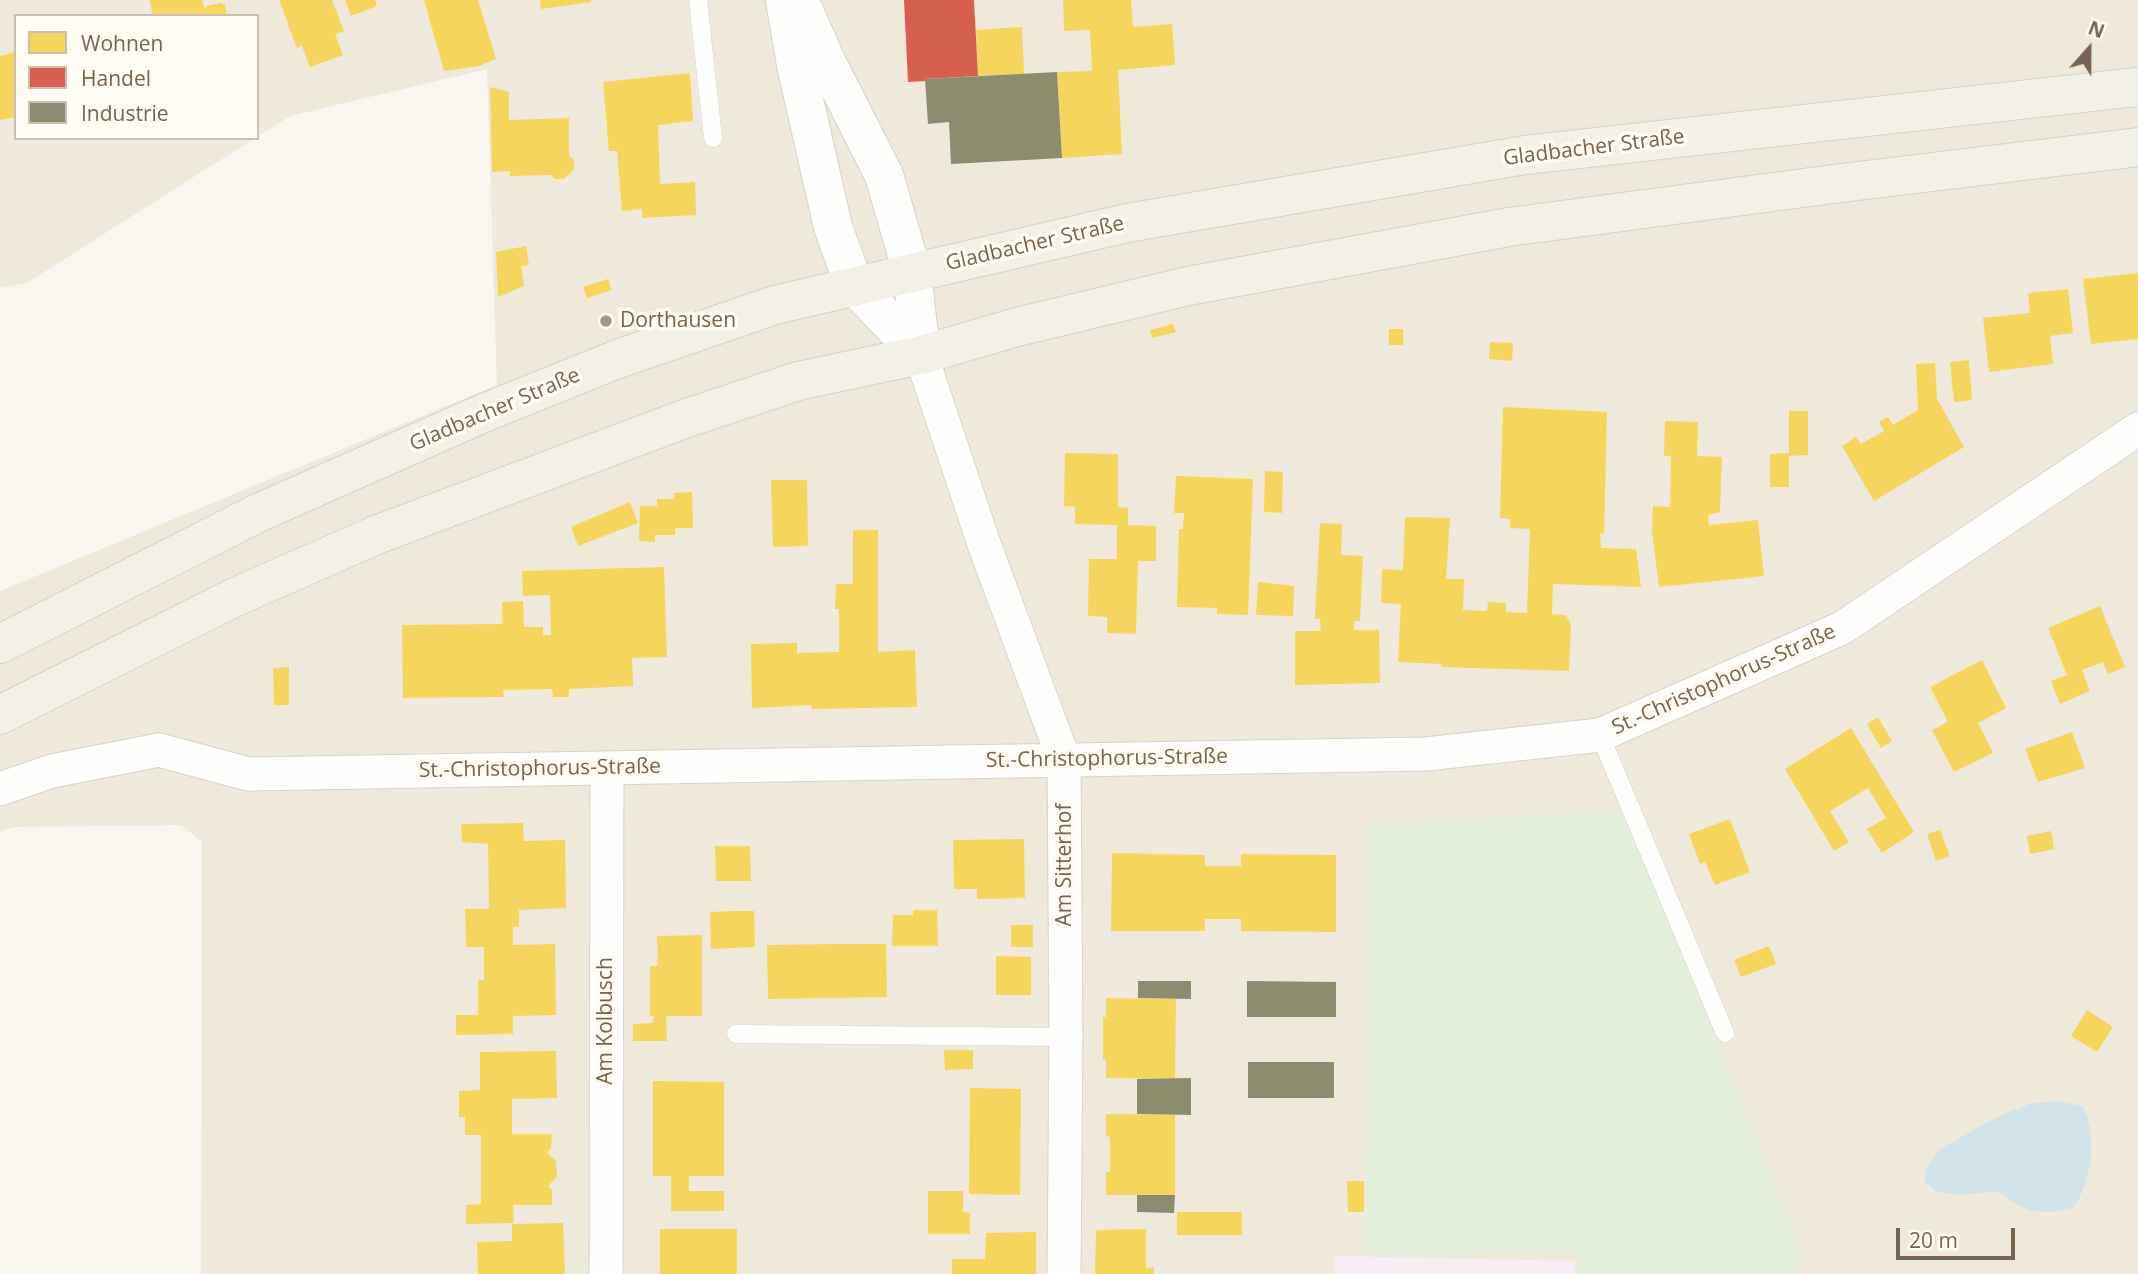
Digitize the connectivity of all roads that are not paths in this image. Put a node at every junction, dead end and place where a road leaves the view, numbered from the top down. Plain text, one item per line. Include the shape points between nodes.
1 (698, 0) edge
2 (785, 0) edge
3 (799, 0) edge
4 (2138, 88) edge
5 (713, 138) dead end
6 (2138, 147) edge
7 (912, 272) junction
8 (854, 285) junction
9 (921, 355) junction
10 (2138, 429) edge
11 (0, 644) edge
12 (0, 715) edge
13 (1600, 735) junction
14 (1064, 760) junction
15 (607, 768) junction
16 (0, 789) edge
17 (1725, 1033) dead end
18 (736, 1034) dead end
19 (1066, 1037) junction
20 (606, 1274) edge
21 (1064, 1274) edge

1 - 5 lane
2 - 8 street via 833,227
3 - 7 street via 884,175
4 - 7 main road, Gladbacher Straße via 1525,155 1127,223
6 - 9 main road via 1508,227 1188,286
7 - 8 main road, Gladbacher Straße
7 - 9 street
8 - 9 street
8 - 11 main road, Gladbacher Straße via 775,305 614,360 486,412 258,513
9 - 12 main road via 798,381 376,535 233,598
9 - 14 street, Am Sitterhof via 984,544
10 - 13 street, St.-Christophorus-Straße via 1842,628
13 - 14 street, St.-Christophorus-Straße via 1426,754
13 - 17 lane
14 - 15 street, St.-Christophorus-Straße
14 - 19 street, Am Sitterhof
15 - 16 street, St.-Christophorus-Straße via 248,774 159,750 52,771
15 - 20 street, Am Kolbusch
18 - 19 lane
19 - 21 street, Am Sitterhof

